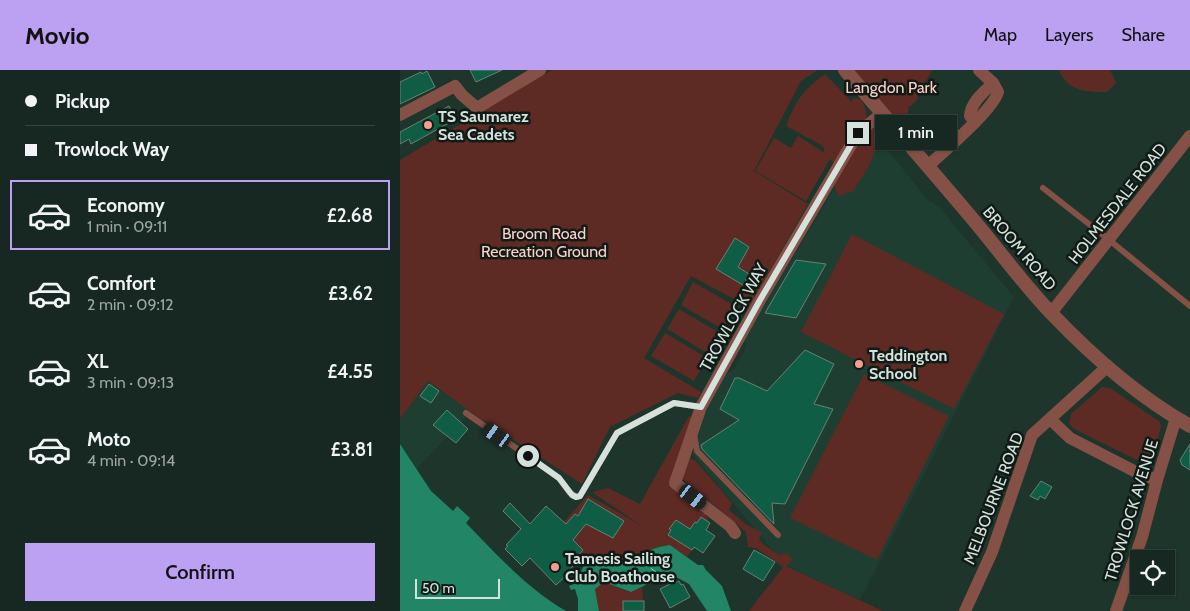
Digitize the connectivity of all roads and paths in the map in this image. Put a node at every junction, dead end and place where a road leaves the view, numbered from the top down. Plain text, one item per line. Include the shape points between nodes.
1 (540, 70) edge
2 (845, 70) edge
3 (978, 70) edge
4 (882, 113) junction
5 (400, 115) edge
6 (1190, 136) edge
7 (928, 166) junction
8 (1043, 188) dead end
9 (1108, 239) junction
10 (1190, 306) edge
11 (1051, 313) junction
12 (1108, 366) junction
13 (701, 407) junction
14 (466, 413) dead end
15 (1176, 418) junction
16 (1050, 419) junction
17 (1190, 426) edge
18 (693, 430) junction
19 (1157, 480) junction
20 (735, 533) dead end
21 (778, 535) dead end
22 (965, 611) edge
23 (1116, 611) edge

1 - 5 street via 477,108 455,86
2 - 4 street, BROOM ROAD
3 - 7 street via 993,83 970,111 975,122
4 - 7 street, BROOM ROAD
4 - 13 street, TROWLOCK WAY via 858,133
6 - 9 street, HOLMESDALE ROAD
7 - 11 street, BROOM ROAD
8 - 9 lane
9 - 10 lane
9 - 11 street, HOLMESDALE ROAD
11 - 12 street, BROOM ROAD
12 - 15 street, BROOM ROAD
12 - 16 street, MELBOURNE ROAD
13 - 14 lane via 674,403 617,433 580,496 576,497 559,478
13 - 18 street, TROWLOCK WAY
15 - 17 street, BROOM ROAD
15 - 19 street, TROWLOCK AVENUE
16 - 19 street via 1070,438
16 - 22 street, MELBOURNE ROAD via 1032,435 992,552
18 - 20 street, TROWLOCK WAY via 675,482
18 - 21 lane via 698,451
19 - 23 street, TROWLOCK AVENUE via 1142,537

